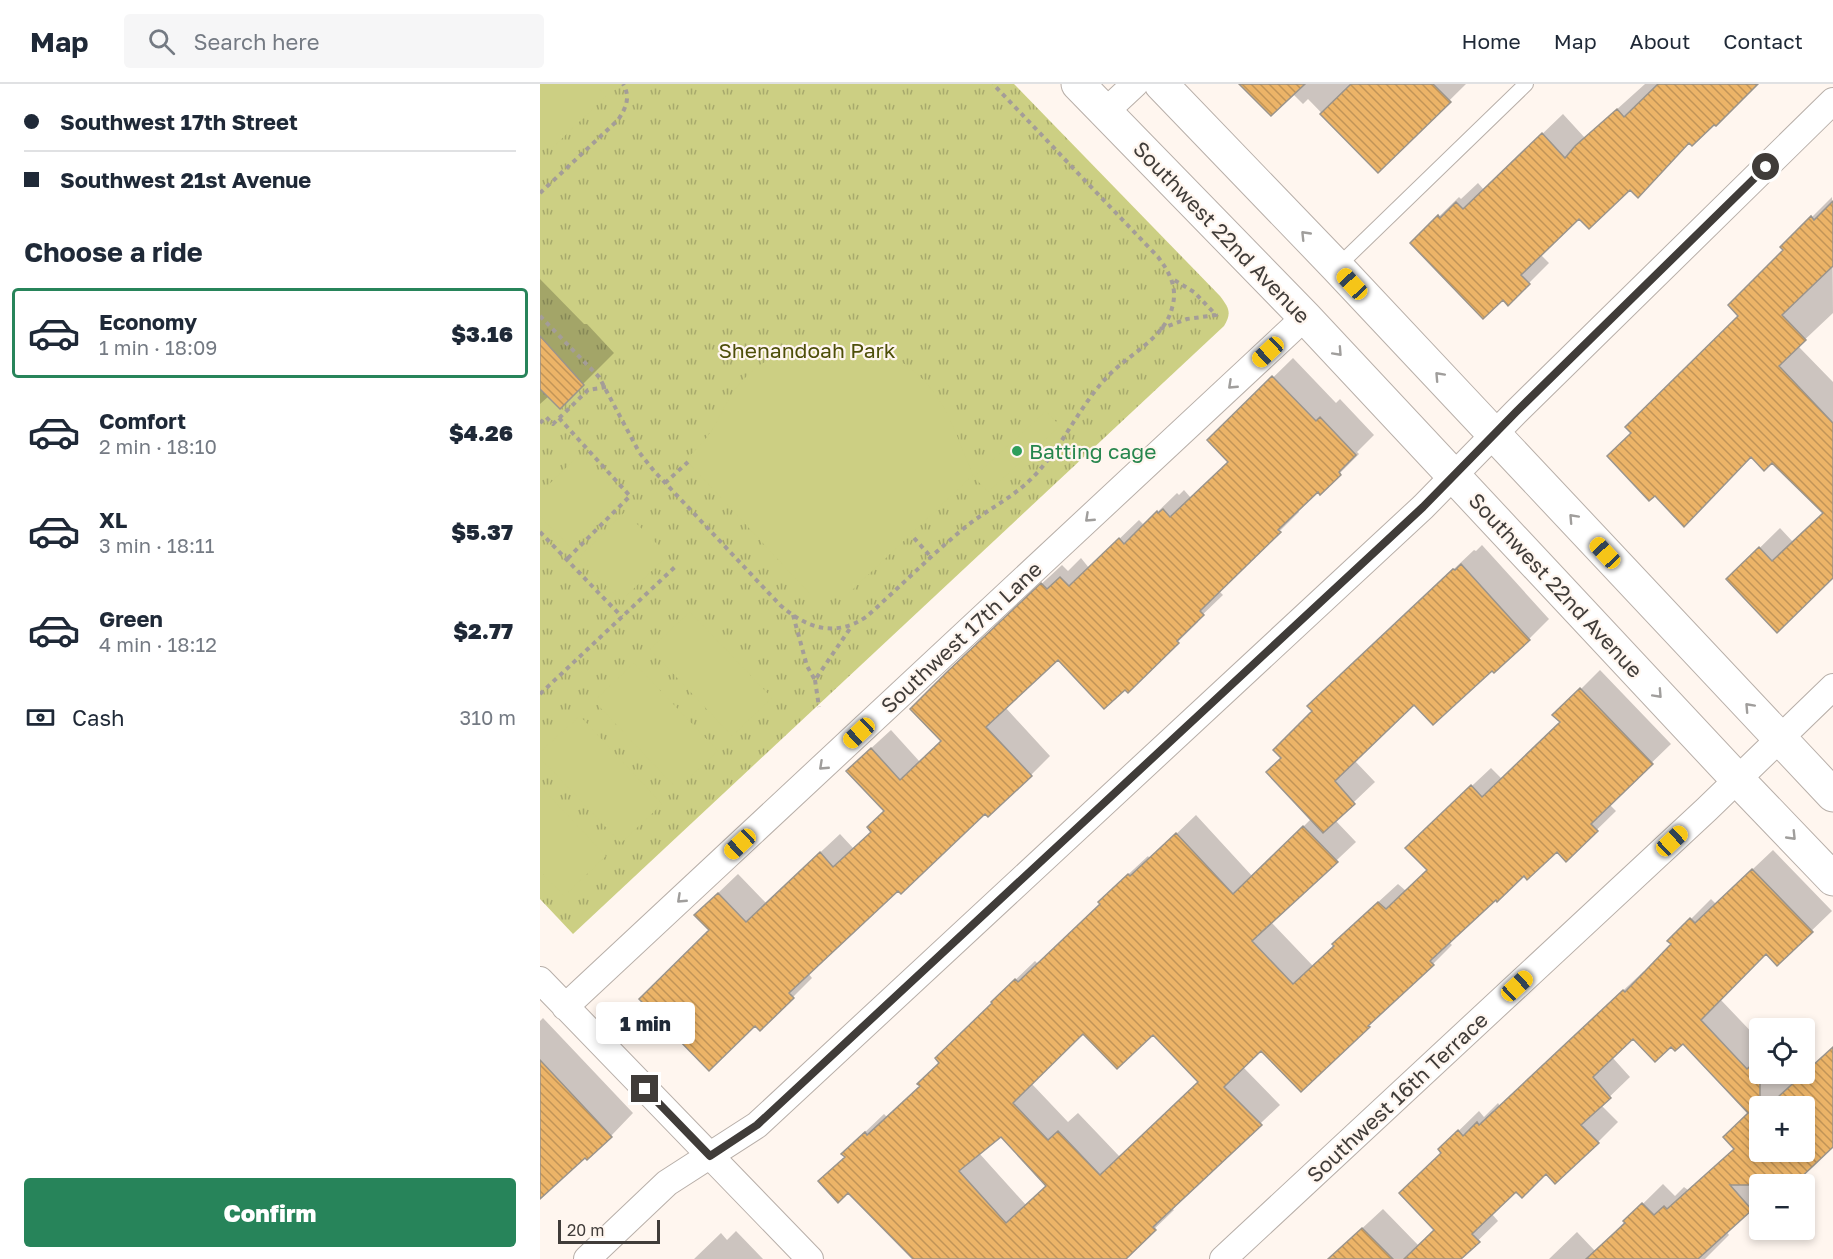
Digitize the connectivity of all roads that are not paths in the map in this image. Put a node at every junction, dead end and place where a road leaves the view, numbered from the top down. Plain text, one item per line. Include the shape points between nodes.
1 (1078, 84) edge
2 (1135, 84) edge
3 (1161, 84) edge
4 (1526, 84) edge
5 (1833, 101) edge
6 (1105, 112) junction
7 (1337, 267) junction
8 (1305, 317) junction
9 (1494, 435) junction
10 (1454, 476) junction
11 (1833, 687) edge
12 (1780, 739) junction
13 (1738, 780) junction
14 (1833, 795) edge
15 (1833, 879) edge
16 (540, 980) edge
17 (565, 1007) junction
18 (710, 1156) junction
19 (587, 1259) edge
20 (810, 1259) edge
21 (1223, 1259) edge

1 - 6 main road, Southwest 22nd Avenue
2 - 6 street
7 -> 3 main road
4 - 7 lane
5 - 9 street
6 - 8 main road, Southwest 22nd Avenue
9 -> 7 main road
8 -> 10 main road, Southwest 22nd Avenue
8 -> 17 street, Southwest 17th Lane
9 - 10 street
12 -> 9 main road
10 -> 13 main road, Southwest 22nd Avenue
10 - 18 street via 757,1125
11 - 12 street, Southwest 16th Terrace
12 - 13 street, Southwest 16th Terrace
12 - 14 main road
13 -> 15 main road, Southwest 22nd Avenue
13 - 21 street, Southwest 16th Terrace
16 - 17 street
17 - 18 street
18 - 19 street via 667,1183
18 - 20 street

